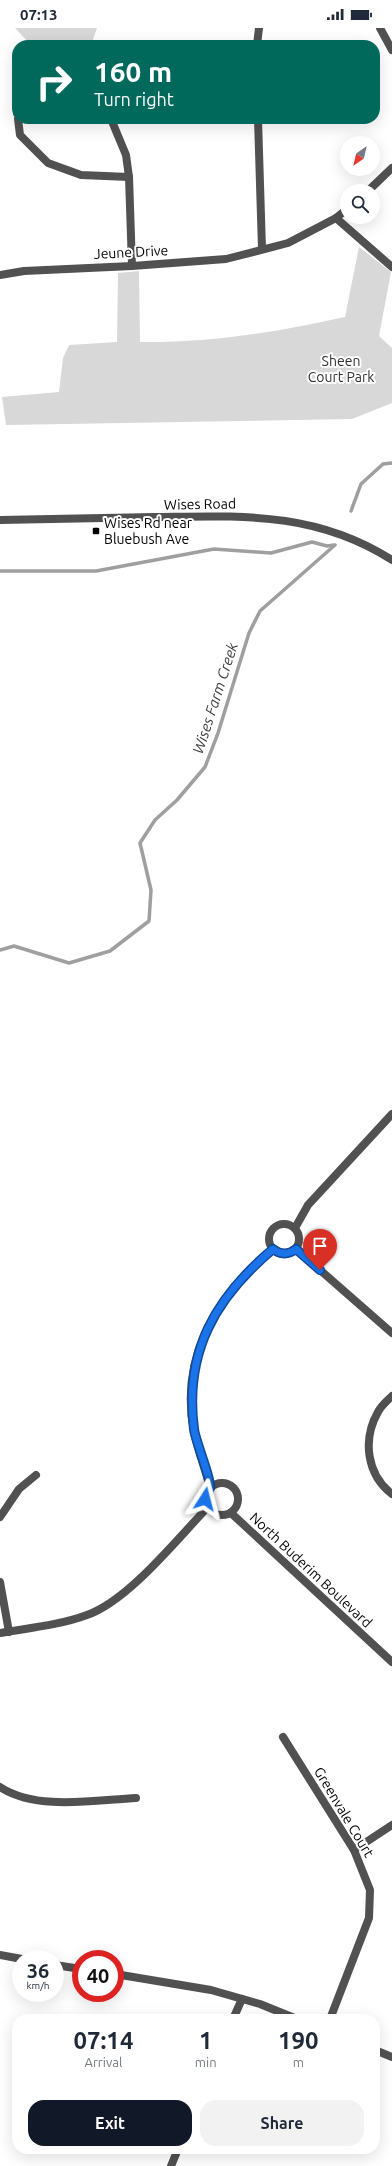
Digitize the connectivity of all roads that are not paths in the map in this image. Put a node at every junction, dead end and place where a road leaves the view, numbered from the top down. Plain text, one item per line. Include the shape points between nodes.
1 (259, 28) edge
2 (380, 28) edge
3 (258, 40) edge
4 (392, 50) edge
5 (19, 124) edge
6 (113, 124) edge
7 (258, 124) edge
8 (392, 168) edge
9 (129, 177) junction
10 (375, 184) edge
11 (340, 215) edge
12 (336, 218) junction
13 (262, 249) junction
14 (132, 266) junction
15 (392, 267) edge
16 (0, 275) edge
17 (0, 520) edge
18 (392, 560) edge
19 (392, 1114) edge
20 (295, 1228) junction
21 (273, 1249) junction
22 (296, 1249) junction
23 (392, 1334) edge
24 (392, 1396) edge
25 (36, 1474) dead end
26 (210, 1488) junction
27 (392, 1494) edge
28 (208, 1507) junction
29 (231, 1513) junction
30 (0, 1518) edge
31 (0, 1582) edge
32 (9, 1632) junction
33 (0, 1633) edge
34 (392, 1662) edge
35 (283, 1737) dead end
36 (0, 1787) edge
37 (136, 1798) dead end
38 (392, 1825) edge
39 (354, 1850) junction
40 (0, 1956) edge
41 (12, 1958) edge
42 (124, 1976) edge
43 (242, 1999) junction
44 (235, 2014) edge
45 (283, 2014) edge
46 (332, 2014) edge
47 (380, 2052) edge
48 (392, 2057) edge
49 (176, 2154) edge
50 (171, 2166) edge

1 - 3 street
2 - 4 street
5 - 9 street via 20,135 48,163 81,175
6 - 9 street via 126,155
7 - 13 street
8 - 10 street
9 - 14 street
11 - 12 street, Jeune Drive
12 - 13 street, Jeune Drive via 288,243
12 - 15 street
13 - 14 street, Jeune Drive via 226,259
14 - 16 street, Jeune Drive via 24,271
17 - 18 street, Wises Road via 232,516 278,518 328,530 370,547
19 - 20 street via 308,1205
20 - 21 street via 286,1224 274,1228 269,1236
20 - 22 street via 299,1236
21 - 22 street via 287,1254
21 - 26 street via 253,1266 216,1310 195,1363 192,1387 194,1432
22 - 23 street
24 - 27 street via 378,1411 368,1443 369,1460 376,1476
25 - 30 street via 19,1489
26 - 28 street via 205,1499
26 - 29 street via 222,1483 234,1489 238,1502
28 - 29 street via 216,1515 224,1516
28 - 32 street via 134,1585 105,1605 88,1615
29 - 34 street, North Buderim Boulevard
31 - 32 street
32 - 33 street
35 - 39 street, Greenvale Court
36 - 37 street via 13,1795 48,1802
38 - 39 street
39 - 46 street, Greenvale Court via 370,1890 369,1918
40 - 41 street
42 - 43 street via 211,1990
43 - 44 street
43 - 45 street
47 - 48 street
49 - 50 street

